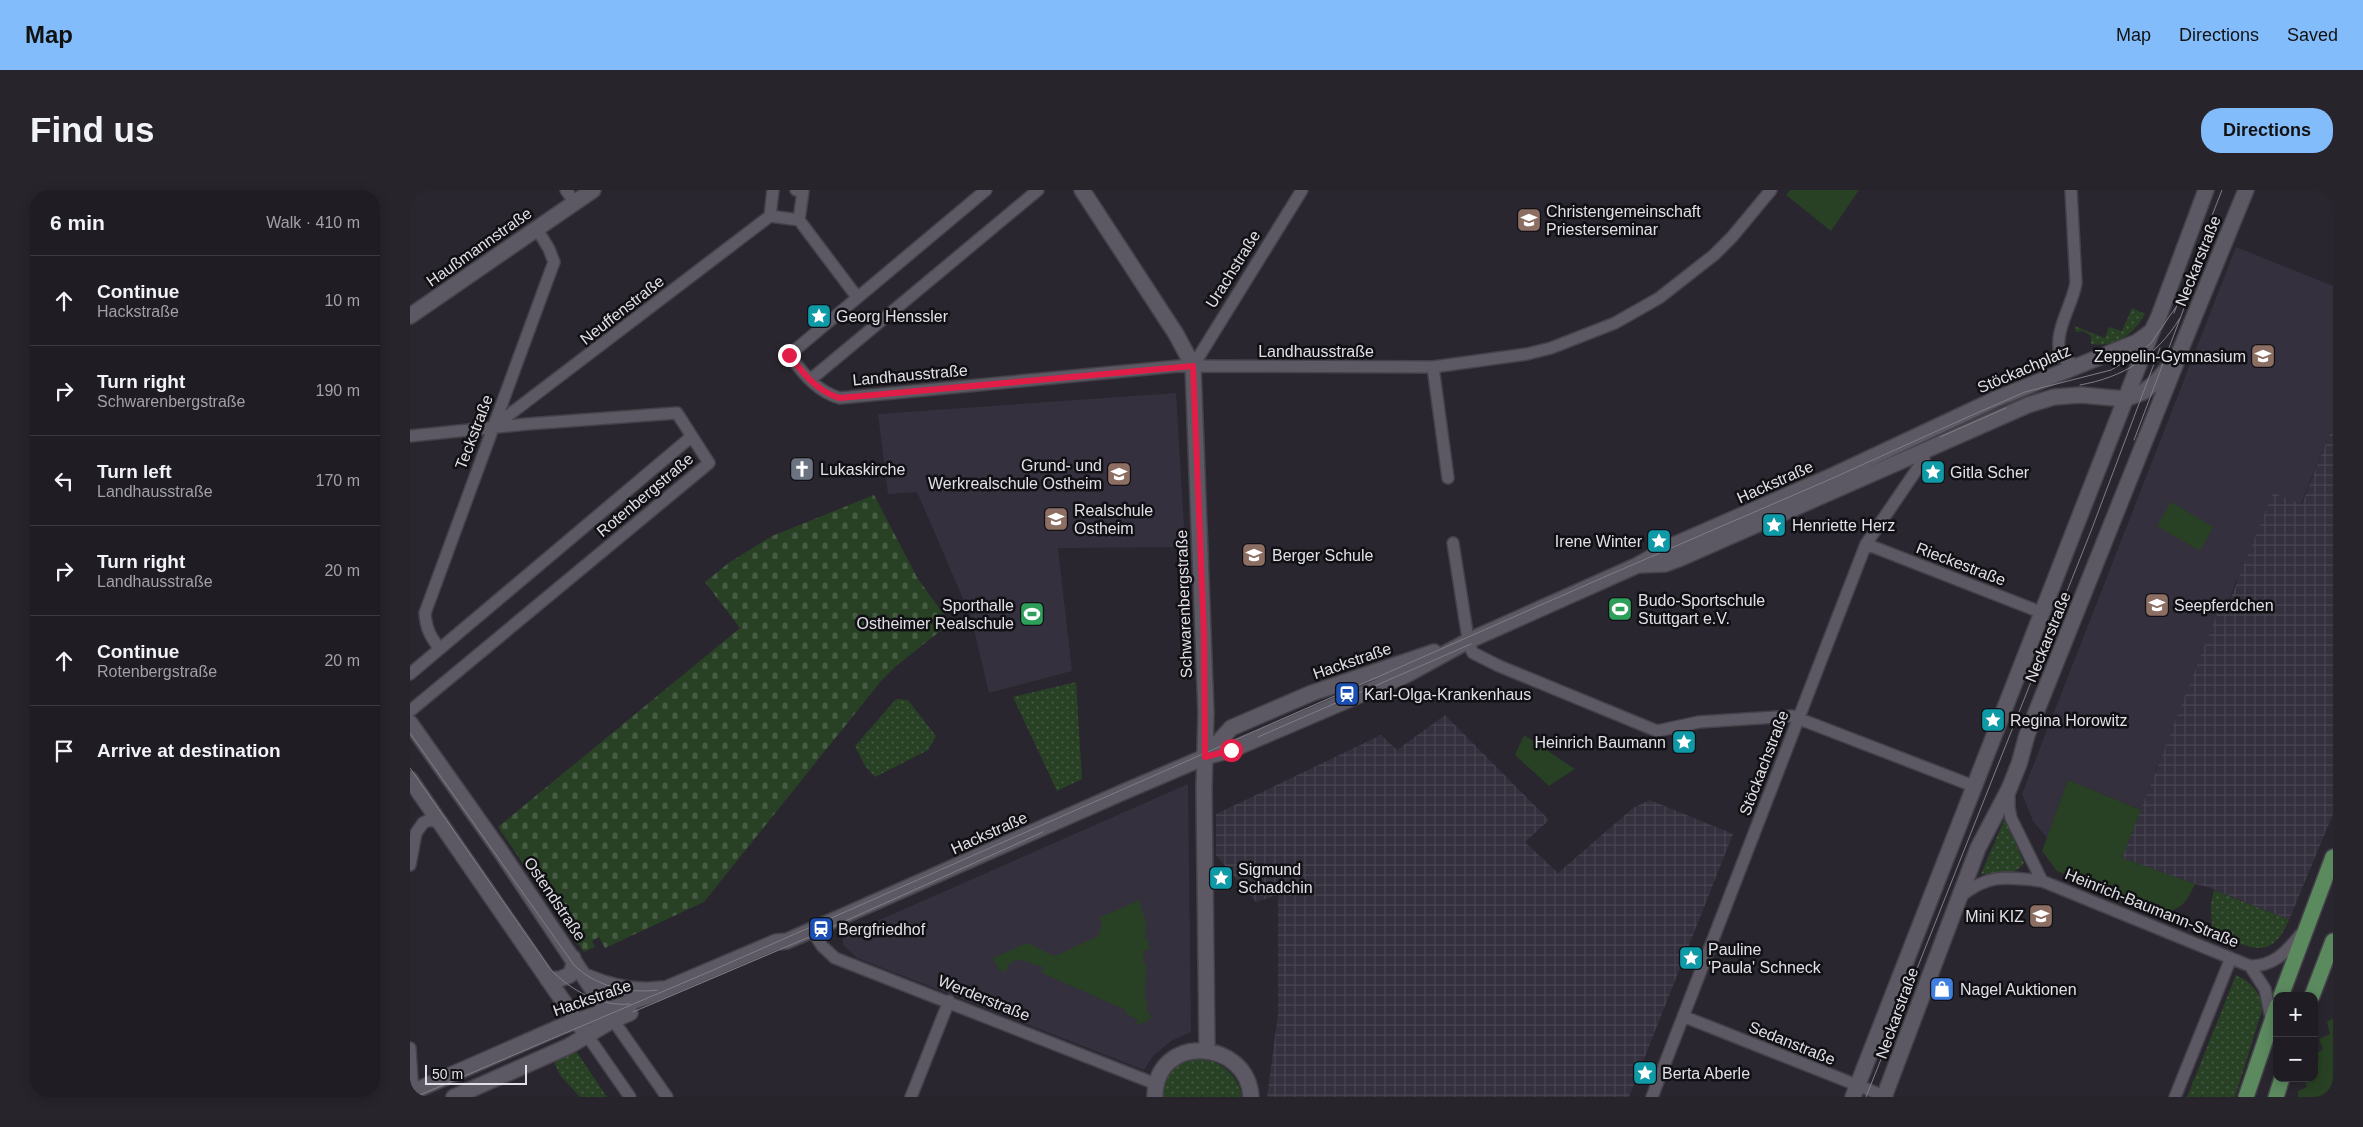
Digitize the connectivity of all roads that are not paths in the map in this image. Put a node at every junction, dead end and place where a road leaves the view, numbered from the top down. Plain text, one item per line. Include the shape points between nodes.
1 (593, 190) edge
2 (773, 190) edge
3 (801, 190) edge
4 (986, 190) edge
5 (1038, 190) edge
6 (1082, 190) edge
7 (1302, 190) edge
8 (1772, 190) edge
9 (2071, 190) edge
10 (2206, 190) edge
11 (2246, 190) edge
12 (570, 196) edge
13 (770, 216) junction
14 (799, 220) junction
15 (537, 229) junction
16 (857, 297) junction
17 (410, 316) edge
18 (2152, 331) junction
19 (2178, 356) junction
20 (1193, 366) junction
21 (1433, 366) junction
22 (2077, 366) junction
23 (810, 380) junction
24 (2125, 399) junction
25 (492, 428) junction
26 (410, 436) edge
27 (691, 437) junction
28 (1909, 440) junction
29 (1924, 451) junction
30 (1448, 478) dead end
31 (1453, 543) dead end
32 (1866, 544) junction
33 (1638, 565) junction
34 (2044, 613) junction
35 (1468, 643) junction
36 (439, 648) junction
37 (410, 674) edge
38 (410, 711) edge
39 (1798, 718) junction
40 (410, 723) edge
41 (1205, 757) junction
42 (410, 779) edge
43 (1976, 787) junction
44 (2009, 789) junction
45 (440, 822) junction
46 (2333, 857) edge
47 (410, 858) edge
48 (2042, 881) junction
49 (1959, 898) junction
50 (2306, 928) junction
51 (812, 930) junction
52 (787, 941) junction
53 (2333, 941) edge
54 (573, 958) junction
55 (2231, 958) junction
56 (2250, 966) junction
57 (587, 977) junction
58 (548, 980) junction
59 (673, 986) junction
60 (2282, 992) edge
61 (2314, 992) edge
62 (949, 1001) junction
63 (610, 1015) junction
64 (1685, 1017) junction
65 (2273, 1017) edge
66 (576, 1022) junction
67 (2271, 1022) junction
68 (587, 1035) junction
69 (410, 1048) edge
70 (1207, 1049) junction
71 (2281, 1082) edge
72 (1156, 1090) edge
73 (1856, 1092) edge
74 (412, 1094) edge
75 (454, 1097) edge
76 (630, 1097) edge
77 (667, 1097) edge
78 (911, 1097) edge
79 (1251, 1097) edge
80 (1652, 1097) edge
81 (1886, 1097) edge
82 (2175, 1097) edge
83 (2246, 1097) edge
84 (2276, 1097) edge

1 - 12 street, Haußmannstraße
2 - 13 street
3 - 14 street
4 - 16 street
5 - 23 street
6 - 20 street, Schwarenbergstraße via 1176,334
7 - 20 street, Urachstraße
8 - 21 street, Landhausstraße via 1714,256 1632,315 1584,336 1527,354
9 - 22 street via 2075,289 2058,342 2061,357
10 - 18 street, Neckarstraße
11 - 19 street, Neckarstraße
12 - 15 street, Haußmannstraße
13 - 14 street
13 - 25 street, Neuffenstraße
14 - 16 street
15 - 17 street, Haußmannstraße
15 - 25 street, Teckstraße via 554,262
16 - 23 street via 789,355
18 - 22 street, Stöckachplatz via 2137,342
18 - 24 street, Neckarstraße
19 - 24 street, Hackstraße via 2155,383
19 - 44 street, Neckarstraße via 2027,735
20 - 21 street, Landhausstraße
20 - 23 street, Landhausstraße via 840,398 826,394
20 - 41 street, Schwarenbergstraße via 1204,634
21 - 30 street
22 - 28 street, Stöckachplatz
24 - 29 street, Hackstraße via 2081,395 2054,397 2028,405
24 - 34 street, Neckarstraße
25 - 26 street
25 - 27 street via 677,413
25 - 36 street, Teckstraße via 425,613 430,635
27 - 36 street, Rotenbergstraße
27 - 38 street, Rotenbergstraße via 709,463
28 - 29 street
28 - 33 street, Hackstraße via 1669,547
29 - 32 street, Stöckachstraße via 1924,460
29 - 33 street, Hackstraße via 1681,558 1665,564
31 - 35 street
32 - 34 street, Rieckestraße
32 - 39 street, Stöckachstraße
33 - 35 street, Hackstraße
34 - 43 street, Neckarstraße
35 - 39 street via 1473,653 1499,666 1657,731 1699,722 1784,716
35 - 41 street, Hackstraße via 1406,675 1231,750
35 - 41 street, Hackstraße via 1338,683 1254,718 1231,728
36 - 37 street, Rotenbergstraße
39 - 43 street
39 - 64 street, Stöckachstraße
40 - 54 street, Ostendstraße
41 - 51 street, Hackstraße
41 - 70 street, Schwarenbergstraße
42 - 45 street
43 - 73 street, Neckarstraße
44 - 48 street, Heinrich-Baumann-Straße via 2011,818
44 - 49 street, Neckarstraße via 1978,848
45 - 47 street via 430,820 423,823 416,833
45 - 58 street
46 - 50 main road
48 - 49 street, Heinrich-Baumann-Straße via 1998,878 1980,882
48 - 55 street, Heinrich-Baumann-Straße
49 - 81 street, Neckarstraße
50 - 56 street, Heinrich-Baumann-Straße via 2279,958 2265,965
50 - 60 main road
51 - 52 street, Hackstraße
51 - 62 street, Werderstraße via 835,958
52 - 59 street, Hackstraße via 776,942
52 - 63 street, Hackstraße via 779,950
53 - 61 main road
54 - 57 street, Ostendstraße
54 - 58 street via 570,975
55 - 56 street, Heinrich-Baumann-Straße
55 - 82 street
56 - 67 street, Heinrich-Baumann-Straße via 2265,989
57 - 59 street via 603,984 637,990
57 - 63 street, Ostendstraße
58 - 66 street
59 - 63 street, Hackstraße
62 - 72 street, Werderstraße
62 - 78 street
63 - 66 street, Hackstraße
63 - 68 street, Hackstraße
63 - 77 street, Ostendstraße
64 - 73 street, Sedanstraße
64 - 80 street, Stöckachstraße
65 - 67 main road
66 - 68 street
66 - 74 street, Hackstraße
67 - 83 main road
68 - 75 street, Hackstraße
68 - 76 street
69 - 74 street
70 - 72 street via 1190,1051 1167,1065
70 - 79 street via 1238,1068 1246,1079
71 - 84 main road
73 - 81 street, Sedanstraße

